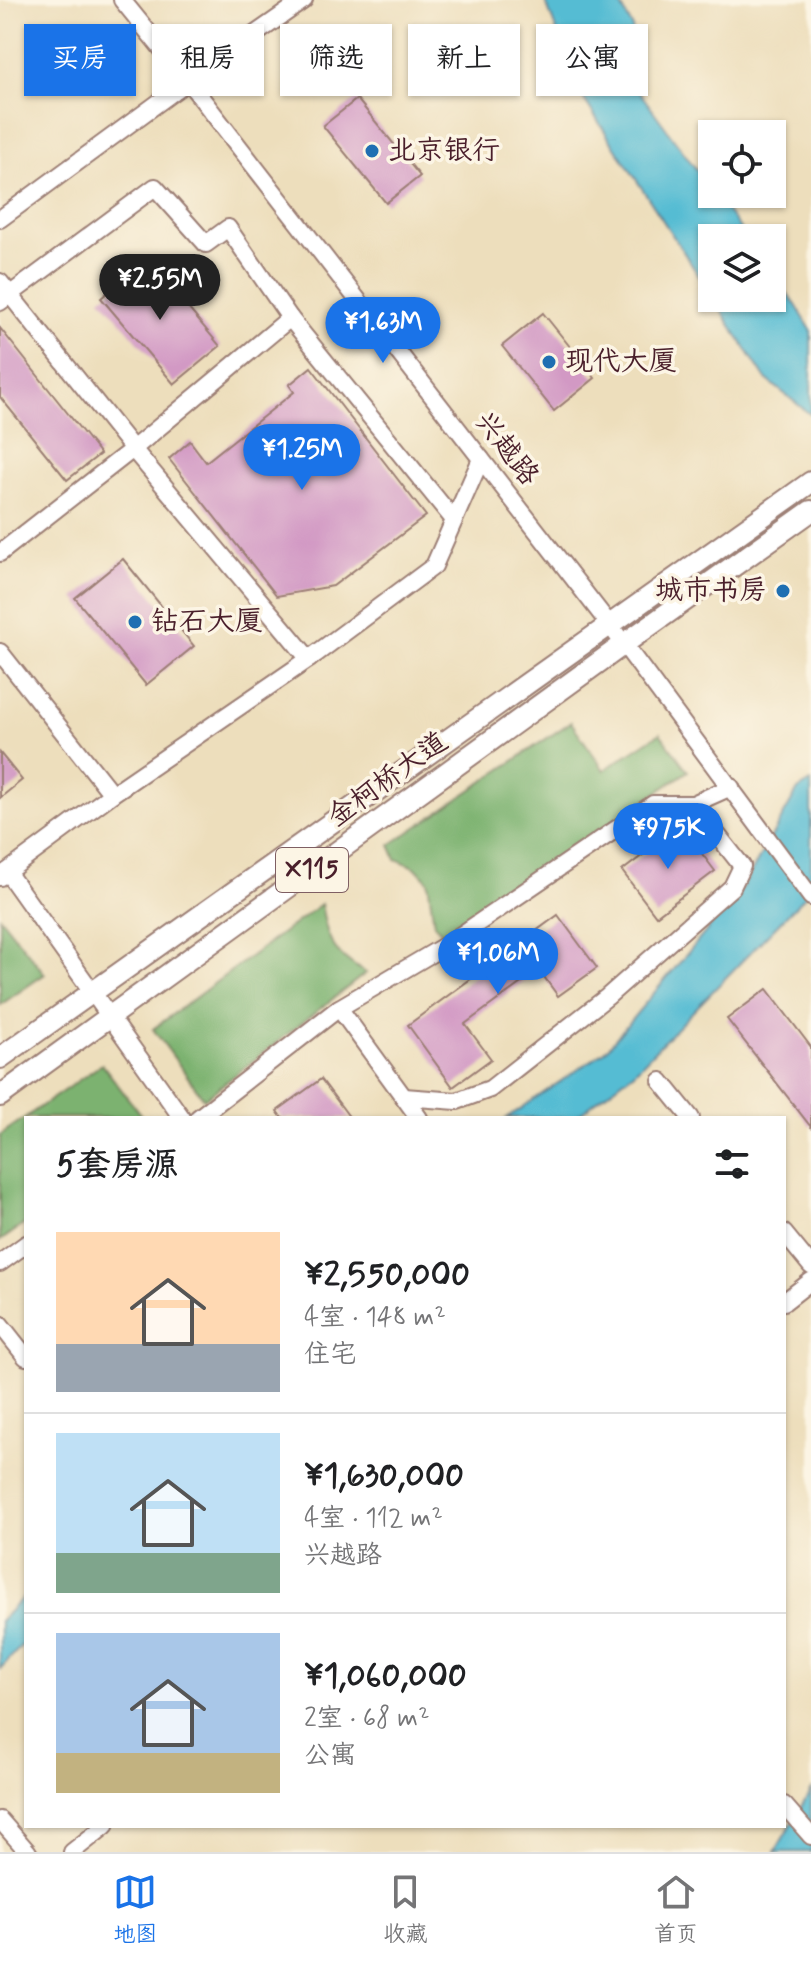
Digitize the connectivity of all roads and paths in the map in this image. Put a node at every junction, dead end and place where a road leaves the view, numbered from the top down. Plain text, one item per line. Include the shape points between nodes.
1 (122, 0) edge
2 (304, 0) edge
3 (264, 28) edge
4 (152, 37) edge
5 (168, 96) edge
6 (200, 96) edge
7 (0, 219) edge
8 (3, 293) edge
9 (290, 318) junction
10 (133, 449) junction
11 (481, 459) junction
12 (811, 482) edge
13 (811, 511) edge
14 (454, 520) junction
15 (0, 553) edge
16 (609, 624) junction
17 (624, 644) junction
18 (0, 652) edge
19 (309, 659) junction
20 (731, 787) junction
21 (112, 794) junction
22 (693, 804) junction
23 (4, 875) edge
24 (811, 897) edge
25 (93, 992) junction
26 (339, 1008) junction
27 (111, 1015) junction
28 (0, 1058) edge
29 (661, 1081) dead end
30 (0, 1096) edge
31 (404, 1097) junction
32 (181, 1116) edge
33 (201, 1116) edge
34 (418, 1116) edge
35 (689, 1116) edge
36 (786, 1235) edge
37 (24, 1245) edge
38 (0, 1263) edge
39 (811, 1266) edge
40 (811, 1281) edge
41 (786, 1300) edge
42 (0, 1324) edge
43 (24, 1354) edge
44 (786, 1807) edge
45 (0, 1820) edge
46 (102, 1828) edge
47 (811, 1836) edge
48 (28, 1852) edge
49 (72, 1852) edge

1 - 4 street, 兴越路
2 - 3 street
5 - 7 street
6 - 11 street, 兴越路
8 - 9 street via 155,187 206,244 228,228
8 - 10 street
9 - 10 street
9 - 14 street
10 - 15 street
10 - 19 street
11 - 14 street
11 - 16 street, 兴越路
12 - 16 main road, 金柯桥大道 / X115
13 - 17 main road, 金柯桥大道 / X115
14 - 19 street via 434,566
16 - 17 street, 兴越路
16 - 25 main road, 金柯桥大道 / X115
17 - 20 street, 兴越路
17 - 27 main road, 金柯桥大道 / X115
18 - 21 street
19 - 21 street
20 - 22 street
20 - 24 street, 兴越路
21 - 23 street
22 - 26 street via 653,804 446,945
22 - 31 street via 742,866 732,887 607,997 490,1089 457,1101
23 - 25 street
25 - 27 street
25 - 28 main road, 金柯桥大道 / X115
26 - 31 street
26 - 33 street
27 - 30 main road, 金柯桥大道 / X115
27 - 32 street
29 - 35 street
31 - 34 street
36 - 39 street
37 - 38 street
40 - 41 street
42 - 43 street
44 - 47 street
45 - 48 street
46 - 49 street

